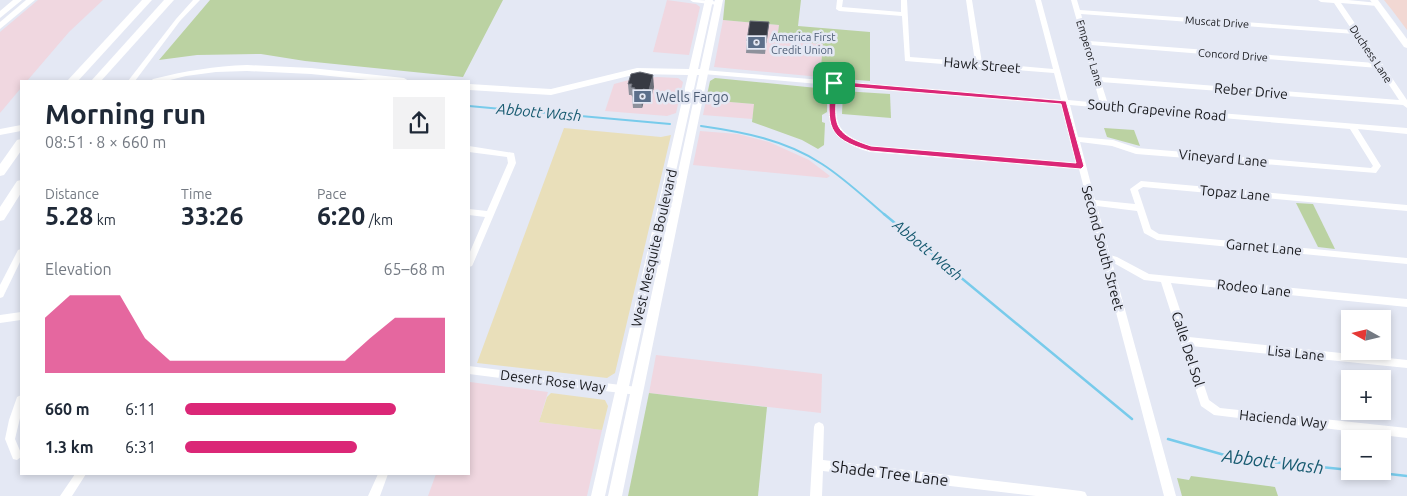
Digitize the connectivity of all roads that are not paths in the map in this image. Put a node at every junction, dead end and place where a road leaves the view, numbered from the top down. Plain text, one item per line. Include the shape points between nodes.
1 (18, 0) edge
2 (31, 0) edge
3 (147, 0) edge
4 (169, 0) edge
5 (197, 0) edge
6 (693, 0) edge
7 (840, 0) edge
8 (904, 0) edge
9 (969, 0) edge
10 (1038, 0) edge
11 (1074, 0) edge
12 (1321, 0) edge
13 (714, 1) edge
14 (1336, 1) edge
15 (1375, 2) edge
16 (1077, 12) junction
17 (905, 14) junction
18 (0, 15) edge
19 (0, 26) edge
20 (1357, 32) junction
21 (1087, 44) junction
22 (1407, 44) edge
23 (980, 65) junction
24 (1379, 66) junction
25 (698, 72) junction
26 (1056, 72) junction
27 (1098, 79) junction
28 (73, 80) edge
29 (97, 80) edge
30 (132, 80) edge
31 (158, 80) edge
32 (392, 80) edge
33 (834, 83) junction
34 (470, 87) edge
35 (1064, 102) junction
36 (1406, 105) edge
37 (1105, 106) junction
38 (1352, 126) junction
39 (20, 128) edge
40 (1407, 130) edge
41 (3, 131) edge
42 (1074, 139) junction
43 (20, 144) edge
44 (470, 149) edge
45 (1081, 166) junction
46 (0, 172) edge
47 (20, 186) edge
48 (1090, 202) junction
49 (670, 207) junction
50 (1140, 208) junction
51 (1407, 208) edge
52 (470, 212) edge
53 (489, 214) junction
54 (0, 217) edge
55 (20, 254) edge
56 (1106, 258) junction
57 (1407, 261) edge
58 (470, 262) edge
59 (1166, 279) junction
60 (0, 294) edge
61 (1407, 303) edge
62 (20, 316) edge
63 (0, 319) edge
64 (1185, 341) junction
65 (1407, 364) edge
66 (470, 370) edge
67 (622, 389) junction
68 (637, 391) junction
69 (20, 403) edge
70 (1218, 412) joint
71 (820, 427) dead end
72 (1407, 433) edge
73 (18, 455) dead end
74 (818, 464) junction
75 (80, 475) edge
76 (383, 475) edge
77 (66, 496) edge
78 (374, 496) edge
79 (598, 496) edge
80 (615, 496) edge
81 (816, 496) edge
82 (1081, 496) edge
83 (1170, 496) edge

1 - 18 main road
2 - 19 main road
3 - 28 highway
4 - 29 highway
5 - 30 street
6 - 13 street
7 - 17 street via 840,9
8 - 17 street
9 - 23 street
10 - 26 street, Second South Street
11 - 16 street, Emperor Lane
12 - 14 street
13 - 25 main road, West Mesquite Boulevard
14 - 15 street
14 - 20 street, Duchess Lane
15 - 22 main road
16 - 20 street, Muscat Drive
16 - 21 street, Emperor Lane
17 - 23 street, Hawk Street via 907,59
20 - 24 street, Duchess Lane
21 - 24 street, Concord Drive
21 - 27 street, Emperor Lane
23 - 26 street, Hawk Street
24 - 36 street, Duchess Lane
25 - 33 street, South Grapevine Road
25 - 34 main road via 637,71 551,92
25 - 49 main road, West Mesquite Boulevard
26 - 35 street, Second South Street
27 - 36 street, Reber Drive
27 - 37 street, Emperor Lane
31 - 32 main road via 208,70 253,68
33 - 35 street, South Grapevine Road
33 - 45 street via 832,121 838,132 850,142 870,148
35 - 37 street, South Grapevine Road
35 - 42 street, Second South Street
37 - 38 street, South Grapevine Road
38 - 40 street, South Grapevine Road
38 - 42 street, Vineyard Lane via 1377,166 1373,171 1136,151 1113,143
39 - 41 main road
42 - 45 street, Second South Street
43 - 46 highway
44 - 53 street via 511,155 512,163
45 - 48 street, Second South Street
47 - 54 highway
48 - 50 street
48 - 56 street, Second South Street
49 - 67 main road, West Mesquite Boulevard
49 - 68 main road, West Mesquite Boulevard
50 - 51 street, Topaz Lane via 1134,189 1141,184
50 - 57 street, Garnet Lane via 1147,231 1157,237
52 - 53 street
53 - 58 street
55 - 60 street
56 - 59 street, Rodeo Lane via 1147,277
56 - 83 street, Second South Street
59 - 61 street, Rodeo Lane
59 - 64 street, Calle Del Sol
62 - 63 street
64 - 65 street, Lisa Lane
64 - 70 street, Calle Del Sol via 1205,403
66 - 67 street, Desert Rose Way
67 - 68 street, Desert Rose Way
67 - 79 main road, West Mesquite Boulevard
68 - 80 main road, West Mesquite Boulevard
69 - 73 street via 10,439
70 - 72 street, Hacienda Way
71 - 74 street
74 - 81 street
74 - 82 street, Shade Tree Lane
75 - 77 street
76 - 78 street

